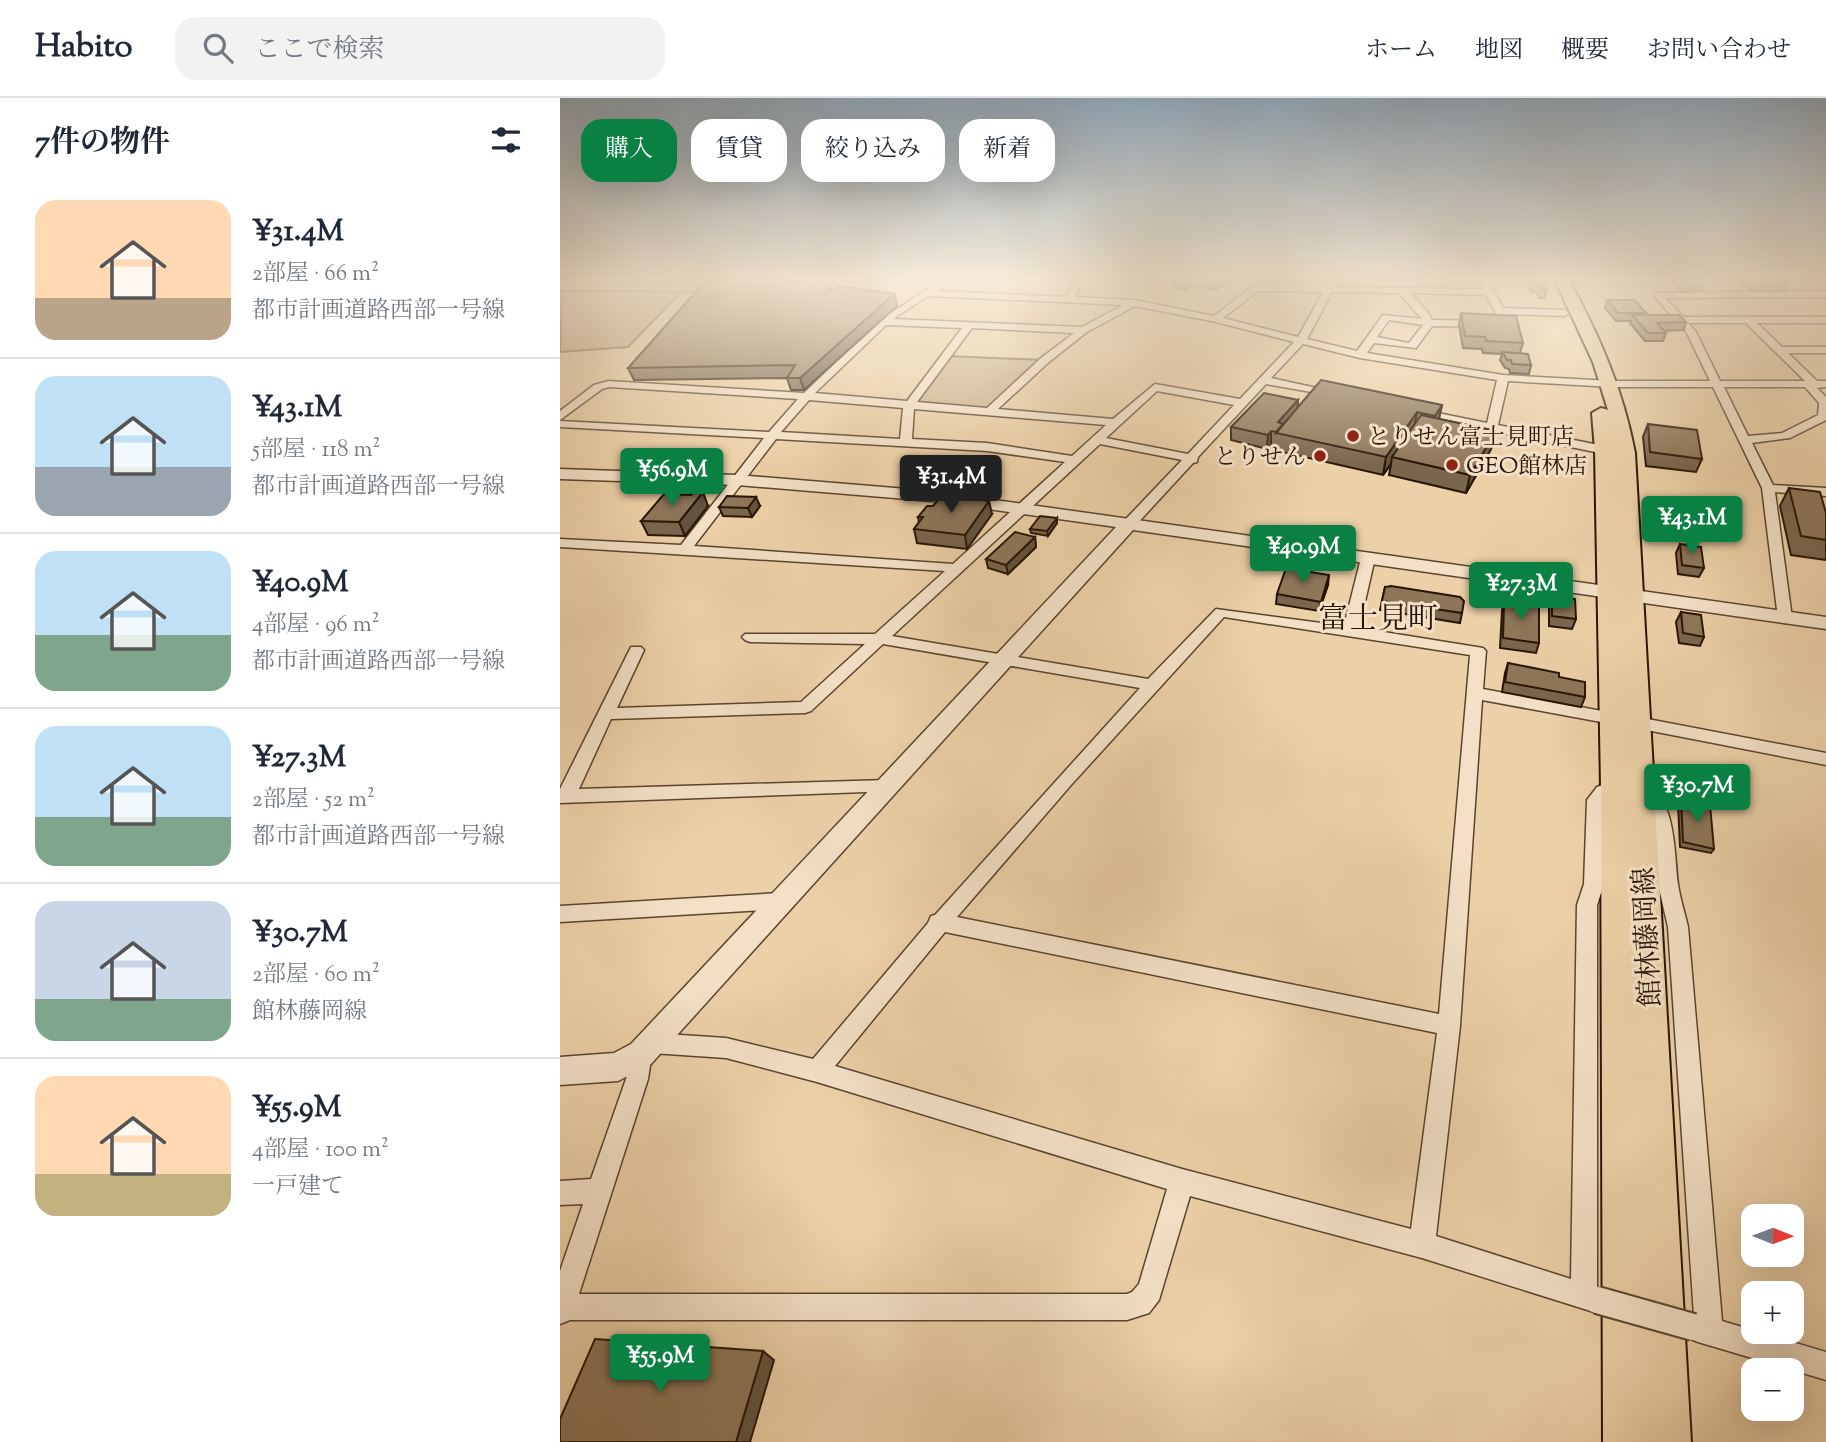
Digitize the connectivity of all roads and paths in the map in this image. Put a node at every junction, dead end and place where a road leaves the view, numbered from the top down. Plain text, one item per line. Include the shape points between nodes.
1 (864, 341) edge
2 (960, 341) edge
3 (1070, 341) edge
4 (1301, 341) edge
5 (1309, 341) edge
6 (1369, 341) edge
7 (1380, 341) edge
8 (1416, 341) edge
9 (1579, 341) edge
10 (1585, 341) edge
11 (1695, 341) edge
12 (1770, 341) edge
13 (1780, 350) junction
14 (1826, 350) edge
15 (1360, 355) junction
16 (1503, 378) junction
17 (1264, 380) junction
18 (1603, 384) junction
19 (1817, 384) edge
20 (1717, 385) junction
21 (806, 396) junction
22 (1345, 397) edge
23 (1243, 403) junction
24 (909, 406) junction
25 (991, 410) junction
26 (1412, 411) edge
27 (560, 417) edge
28 (1117, 423) junction
29 (560, 424) edge
30 (1492, 428) junction
31 (774, 434) junction
32 (1745, 439) junction
33 (1097, 440) junction
34 (906, 442) junction
35 (1605, 450) junction
36 (1193, 459) junction
37 (1075, 460) junction
38 (560, 474) edge
39 (737, 480) junction
40 (1768, 488) junction
41 (1826, 492) edge
42 (1024, 508) junction
43 (1129, 524) junction
44 (560, 543) edge
45 (685, 549) junction
46 (1368, 558) junction
47 (957, 568) junction
48 (1619, 594) junction
49 (1785, 618) junction
50 (1826, 623) edge
51 (1351, 630) junction
52 (750, 637) dead end
53 (880, 639) junction
54 (636, 650) dead end
55 (1002, 660) junction
56 (1151, 685) junction
57 (1475, 693) junction
58 (606, 714) junction
59 (1625, 720) junction
60 (1826, 759) edge
61 (887, 786) junction
62 (1627, 787) junction
63 (563, 795) edge
64 (781, 901) junction
65 (560, 914) edge
66 (938, 922) junction
67 (1449, 1026) junction
68 (646, 1049) junction
69 (560, 1071) edge
70 (817, 1071) junction
71 (1182, 1181) junction
72 (600, 1191) junction
73 (560, 1193) edge
74 (1422, 1245) junction
75 (1590, 1297) junction
76 (560, 1308) edge
77 (1701, 1329) junction
78 (1826, 1366) edge
79 (1626, 1442) edge
80 (1668, 1442) edge

1 - 21 street
2 - 24 street
3 - 25 street
4 - 17 street
5 - 15 street
6 - 15 street
7 - 8 street via 1412,346
9 - 18 main road, 館林藤岡線
10 - 18 main road, 館林藤岡線
11 - 20 street
12 - 13 street
13 - 14 street
13 - 19 street
15 - 16 street
16 - 18 street
16 - 30 street
17 - 22 street
17 - 23 street
18 - 20 street
18 - 35 main road, 館林藤岡線 via 1600,408
18 - 48 main road, 館林藤岡線 via 1619,410 1625,453
19 - 20 street
19 - 32 street via 1825,403 1823,417 1774,441
20 - 32 street
21 - 24 street
21 - 27 street via 608,384
21 - 31 street
23 - 28 street via 1155,387
23 - 36 street
24 - 25 street
24 - 34 street
25 - 28 street
26 - 30 street
28 - 33 street
29 - 31 street
30 - 35 street
31 - 34 street
31 - 39 street
32 - 40 street
33 - 36 street
33 - 37 street
34 - 37 street via 987,447
35 - 48 main road, 館林藤岡線
36 - 43 street
37 - 42 street
38 - 39 street
39 - 42 street
39 - 45 street
40 - 41 street
40 - 49 street
42 - 43 street
42 - 47 street
43 - 46 street
43 - 55 street
44 - 45 street
45 - 47 street
46 - 48 street
46 - 51 street
47 - 53 street
48 - 49 street
48 - 59 main road, 館林藤岡線
49 - 50 street
51 - 56 street via 1221,612
51 - 57 street via 1478,651
52 - 53 street
53 - 55 street
53 - 58 street via 805,707
54 - 58 street
55 - 56 street
55 - 61 street
56 - 66 street
57 - 59 street
57 - 67 street
58 - 63 street
59 - 60 street
59 - 62 main road, 館林藤岡線
61 - 63 street
61 - 64 street
62 - 75 street via 1602,792 1596,800 1594,884 1587,905
62 - 77 street via 1657,807 1663,821 1668,886 1678,927
62 - 79 main road, 館林藤岡線
62 - 80 main road, 館林藤岡線
64 - 65 street
64 - 68 street
66 - 67 street
66 - 70 street
67 - 74 street
68 - 69 street via 618,1067
68 - 70 street via 726,1048
68 - 72 street
70 - 71 street
71 - 74 street
71 - 76 street via 1150,1291 1140,1304 1126,1307
72 - 73 street
72 - 76 street
74 - 75 street
75 - 77 street, bridge
77 - 78 street

